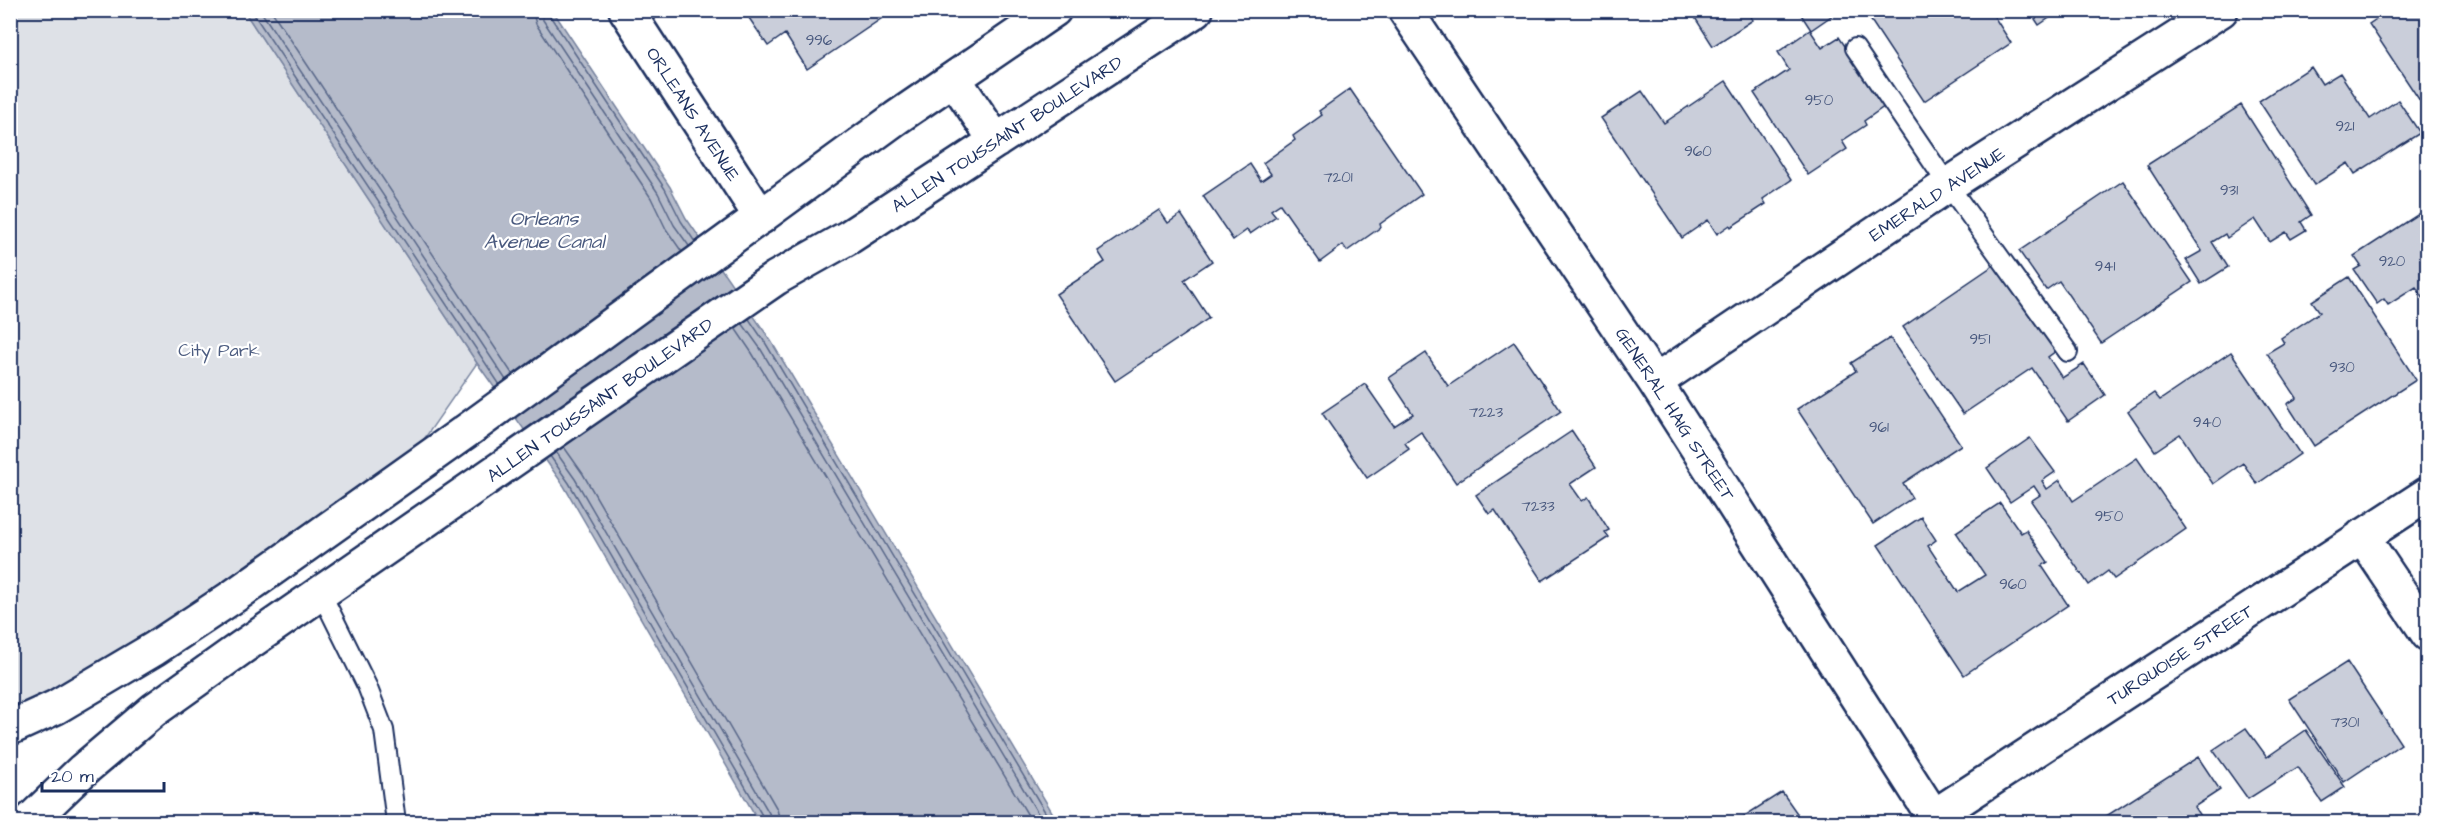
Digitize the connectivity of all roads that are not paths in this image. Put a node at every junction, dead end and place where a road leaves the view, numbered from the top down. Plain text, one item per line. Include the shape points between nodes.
1 (626, 10) edge
2 (1196, 10) edge
3 (1405, 10) edge
4 (2221, 10) edge
5 (1038, 15) edge
6 (1855, 48) dead end
7 (954, 79) junction
8 (996, 141) junction
9 (1948, 185) junction
10 (752, 224) junction
11 (2068, 352) dead end
12 (1655, 382) junction
13 (2427, 494) edge
14 (2362, 536) junction
15 (321, 593) junction
16 (2427, 634) edge
17 (10, 728) edge
18 (1935, 820) edge
19 (29, 822) edge
20 (396, 822) edge

1 - 10 main road, ORLEANS AVENUE
2 - 8 main road, ALLEN TOUSSAINT BOULEVARD
3 - 12 main road, GENERAL HAIG STREET
4 - 9 main road, EMERALD AVENUE
5 - 7 main road
6 - 9 lane
7 - 8 main road
7 - 10 main road
8 - 15 main road, ALLEN TOUSSAINT BOULEVARD via 849,237 776,278
9 - 11 lane
9 - 12 main road, EMERALD AVENUE
10 - 17 main road via 234,596 56,707
12 - 18 main road, GENERAL HAIG STREET
13 - 14 main road, TURQUOISE STREET
14 - 16 main road
14 - 18 main road, TURQUOISE STREET
15 - 19 main road, ALLEN TOUSSAINT BOULEVARD via 154,710
15 - 20 lane via 384,730

